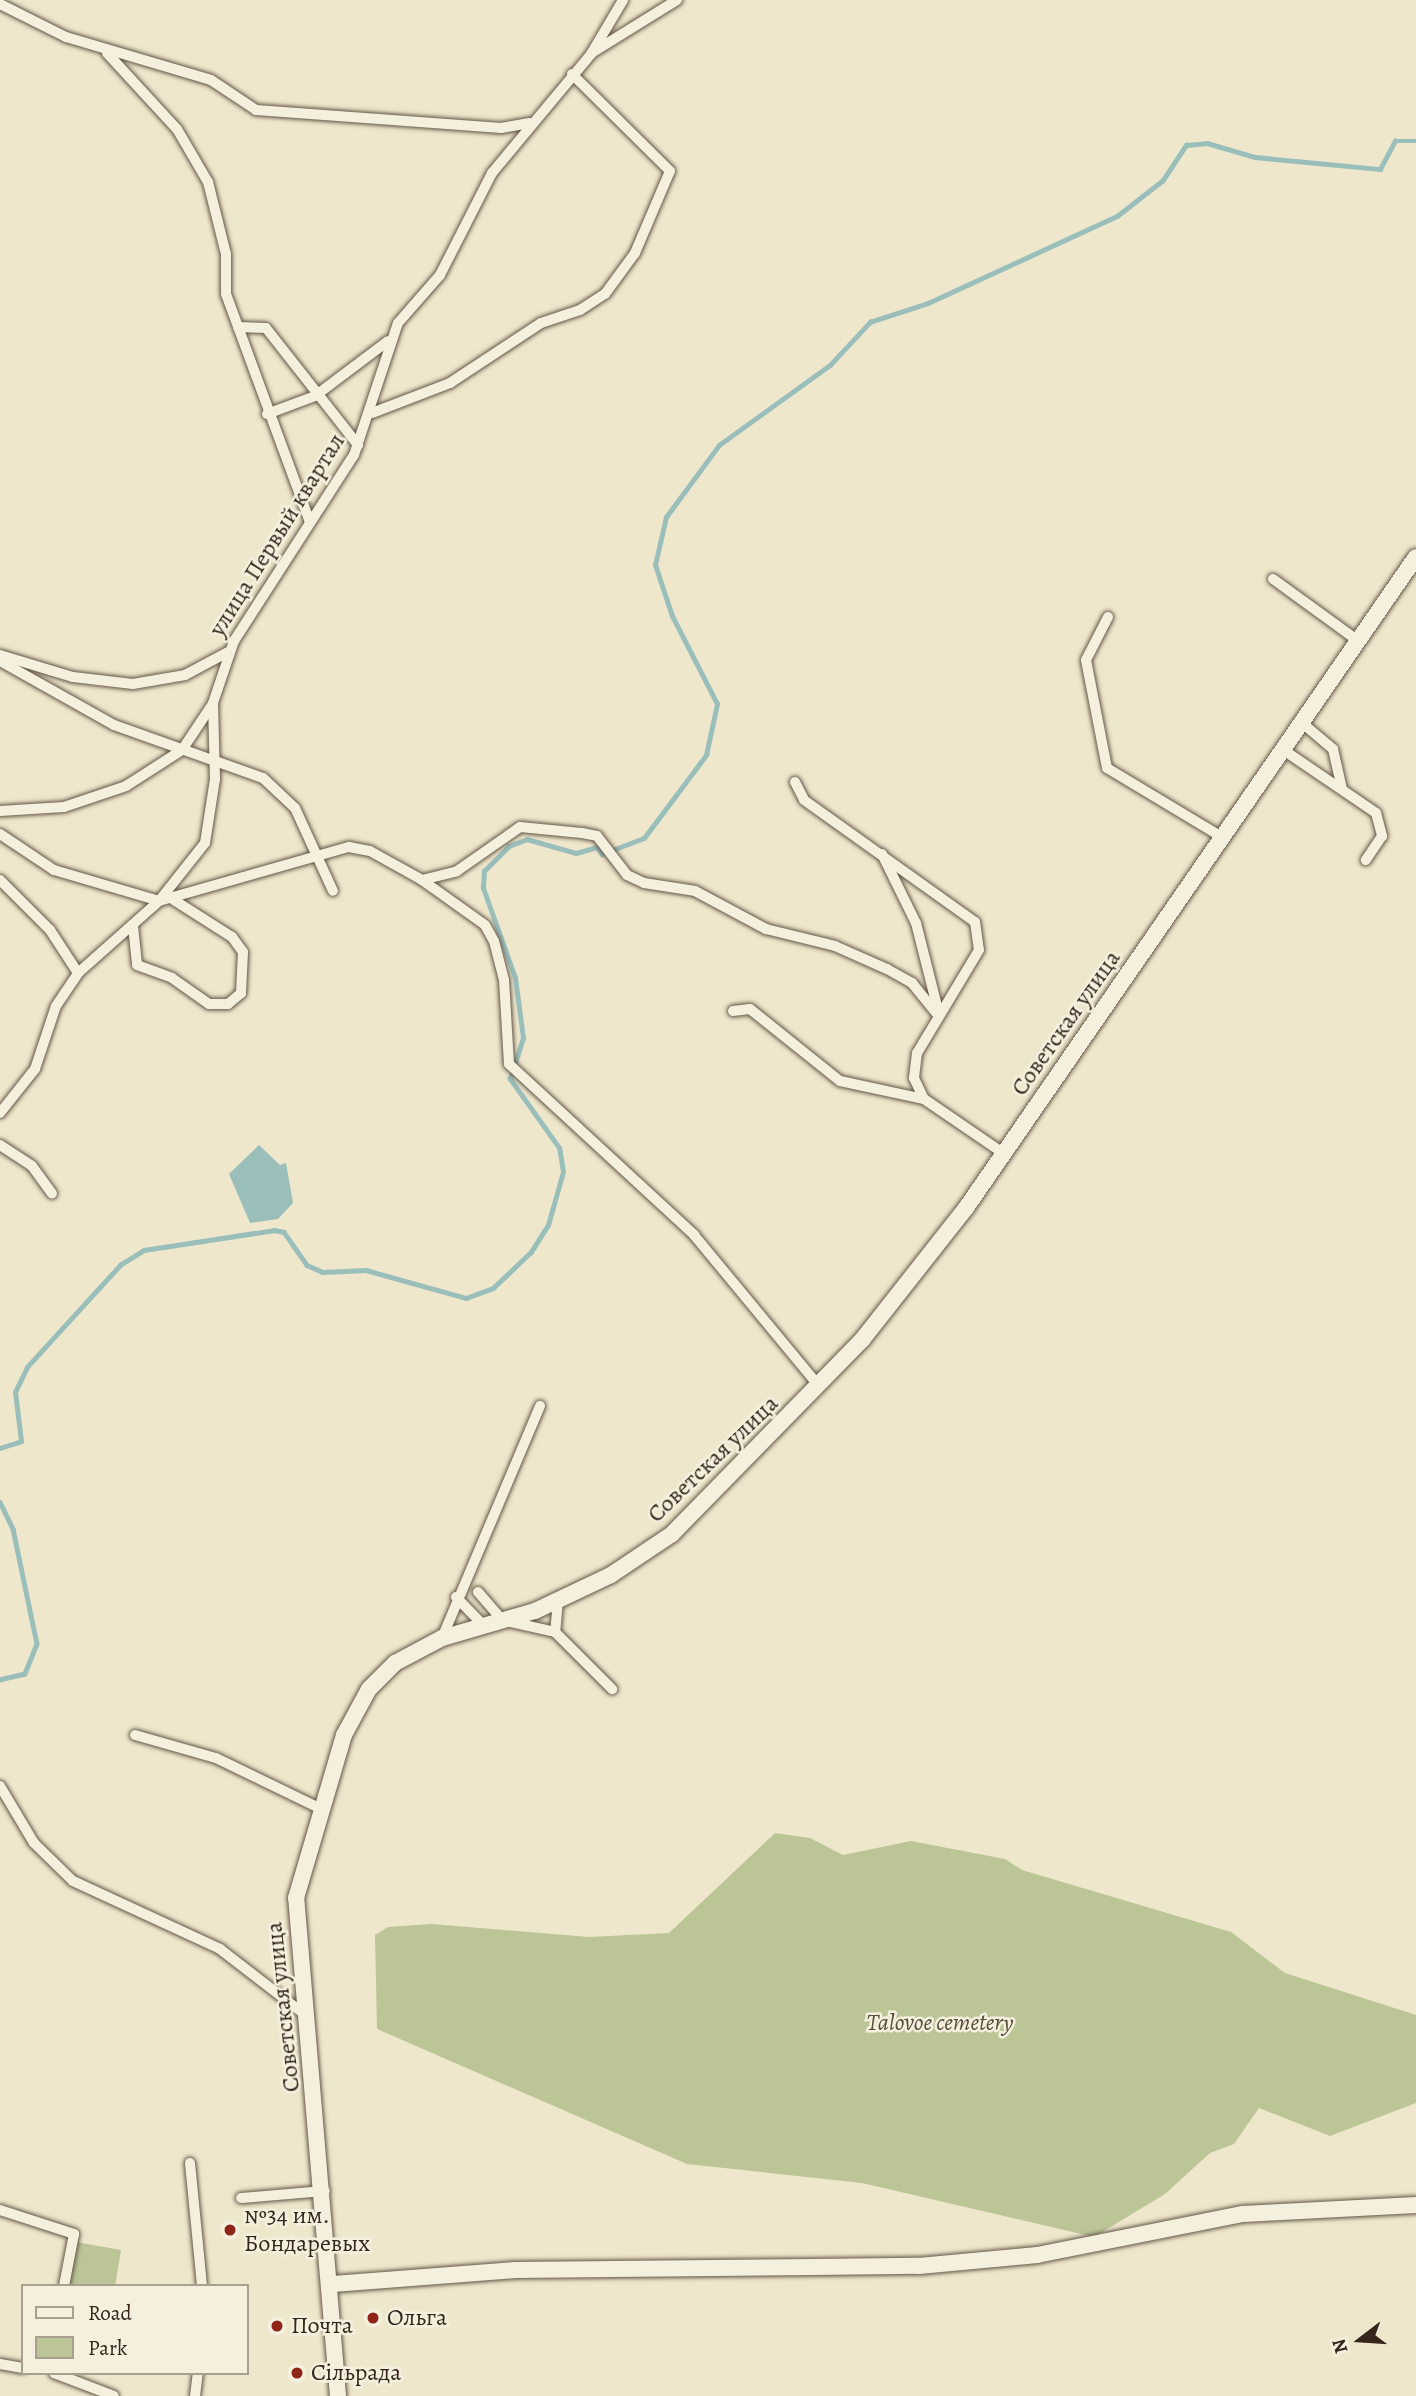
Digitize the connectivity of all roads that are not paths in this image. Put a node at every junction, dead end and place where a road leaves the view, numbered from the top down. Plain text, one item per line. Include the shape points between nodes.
1 (623, 0) edge
2 (677, 0) edge
3 (0, 4) edge
4 (102, 49) junction
5 (591, 54) junction
6 (572, 74) junction
7 (530, 123) junction
8 (238, 327) junction
9 (388, 341) junction
10 (318, 394) junction
11 (372, 413) junction
12 (267, 414) junction
13 (358, 445) junction
14 (310, 522) junction
15 (1416, 557) edge
16 (1273, 579) dead end
17 (1108, 617) dead end
18 (1357, 640) junction
19 (230, 650) junction
20 (0, 655) edge
21 (0, 661) edge
22 (213, 702) junction
23 (1301, 722) junction
24 (182, 750) junction
25 (1282, 750) junction
26 (216, 763) junction
27 (794, 782) dead end
28 (1342, 789) junction
29 (0, 811) edge
30 (0, 834) edge
31 (1222, 837) junction
32 (879, 850) junction
33 (319, 855) junction
34 (1366, 860) dead end
35 (0, 880) edge
36 (422, 880) junction
37 (333, 891) dead end
38 (174, 900) junction
39 (159, 901) junction
40 (134, 926) junction
41 (78, 973) junction
42 (733, 1011) dead end
43 (938, 1015) junction
44 (924, 1099) junction
45 (0, 1112) edge
46 (0, 1145) edge
47 (1003, 1153) junction
48 (52, 1194) dead end
49 (819, 1386) junction
50 (540, 1406) dead end
51 (478, 1591) dead end
52 (456, 1597) junction
53 (558, 1600) junction
54 (502, 1620) junction
55 (484, 1626) junction
56 (555, 1632) junction
57 (442, 1638) junction
58 (612, 1689) dead end
59 (135, 1735) dead end
60 (0, 1786) edge
61 (321, 1809) junction
62 (304, 2014) junction
63 (190, 2163) dead end
64 (325, 2191) junction
65 (241, 2198) dead end
66 (1416, 2206) edge
67 (0, 2210) edge
68 (64, 2284) edge
69 (202, 2284) edge
70 (333, 2284) junction
71 (0, 2364) edge
72 (21, 2368) edge
73 (62, 2375) edge
74 (198, 2375) edge
75 (114, 2396) edge
76 (195, 2396) edge
77 (338, 2396) edge

1 - 5 street, улица Первый квартал
2 - 5 street, улица Первый квартал
3 - 4 street
4 - 7 street via 211,80 256,110 501,128
4 - 8 street via 200,165
5 - 6 street, улица Первый квартал
6 - 7 street, улица Первый квартал
6 - 11 street via 670,171 635,253 605,294 580,310 541,324 450,383
7 - 9 street, улица Первый квартал via 492,173 440,275
8 - 10 street via 267,328
8 - 12 street
9 - 10 street
9 - 11 street, улица Первый квартал
10 - 12 street
10 - 13 street
11 - 13 street, улица Первый квартал
12 - 14 street
13 - 14 street, улица Первый квартал
14 - 19 street, улица Первый квартал
15 - 18 main road, Советская улица
16 - 18 street
17 - 31 street via 1086,660 1107,768
18 - 23 main road, Советская улица
19 - 20 street via 185,676 133,684 73,677
19 - 22 street, улица Первый квартал
21 - 24 street via 73,706
22 - 24 street
22 - 26 street, улица Первый квартал
23 - 25 main road, Советская улица
23 - 28 street via 1333,749
24 - 26 street
24 - 29 street via 97,799
25 - 28 street
25 - 31 main road, Советская улица
26 - 33 street via 264,778 295,808
26 - 39 street, улица Первый квартал via 205,843
27 - 32 street via 804,800
28 - 34 street via 1383,824
30 - 39 street via 54,870
31 - 47 main road, Советская улица
32 - 43 street via 916,923
32 - 43 street via 957,906 982,939
33 - 36 street via 349,847 370,851
33 - 37 street
33 - 38 street
35 - 41 street via 50,930
36 - 43 street via 457,871 520,827 582,832 608,846 644,883 695,891 766,929 835,946 887,969 912,983
36 - 49 street via 485,925 494,941 515,1066 695,1235
38 - 39 street
38 - 40 street via 232,937 243,952 241,993 228,1004 209,1004 172,978 137,965
39 - 40 street, улица Первый квартал
40 - 41 street, улица Первый квартал
41 - 45 street, улица Первый квартал via 56,1006 35,1069
42 - 44 street via 750,1009 840,1081
43 - 44 street via 917,1054 914,1078
44 - 47 street
46 - 48 street via 32,1166
47 - 49 main road, Советская улица via 903,1289
49 - 53 main road, Советская улица via 672,1534 611,1575
50 - 52 street
51 - 54 street
52 - 55 street
52 - 57 street
53 - 54 main road, Советская улица
53 - 56 street
54 - 55 main road, Советская улица
54 - 56 street
55 - 57 main road, Советская улица
56 - 58 street
57 - 61 main road, Советская улица via 395,1663 369,1689 344,1735
59 - 61 street via 216,1758
60 - 62 street via 34,1843 73,1881 220,1949
61 - 62 main road, Советская улица via 296,1898
62 - 64 main road, Советская улица
63 - 69 street
64 - 65 street
64 - 70 main road, Советская улица
66 - 70 main road via 1243,2214 1037,2255 919,2266 515,2270
67 - 68 street via 74,2234
70 - 77 main road, Советская улица
71 - 72 street
73 - 75 street
74 - 76 street

